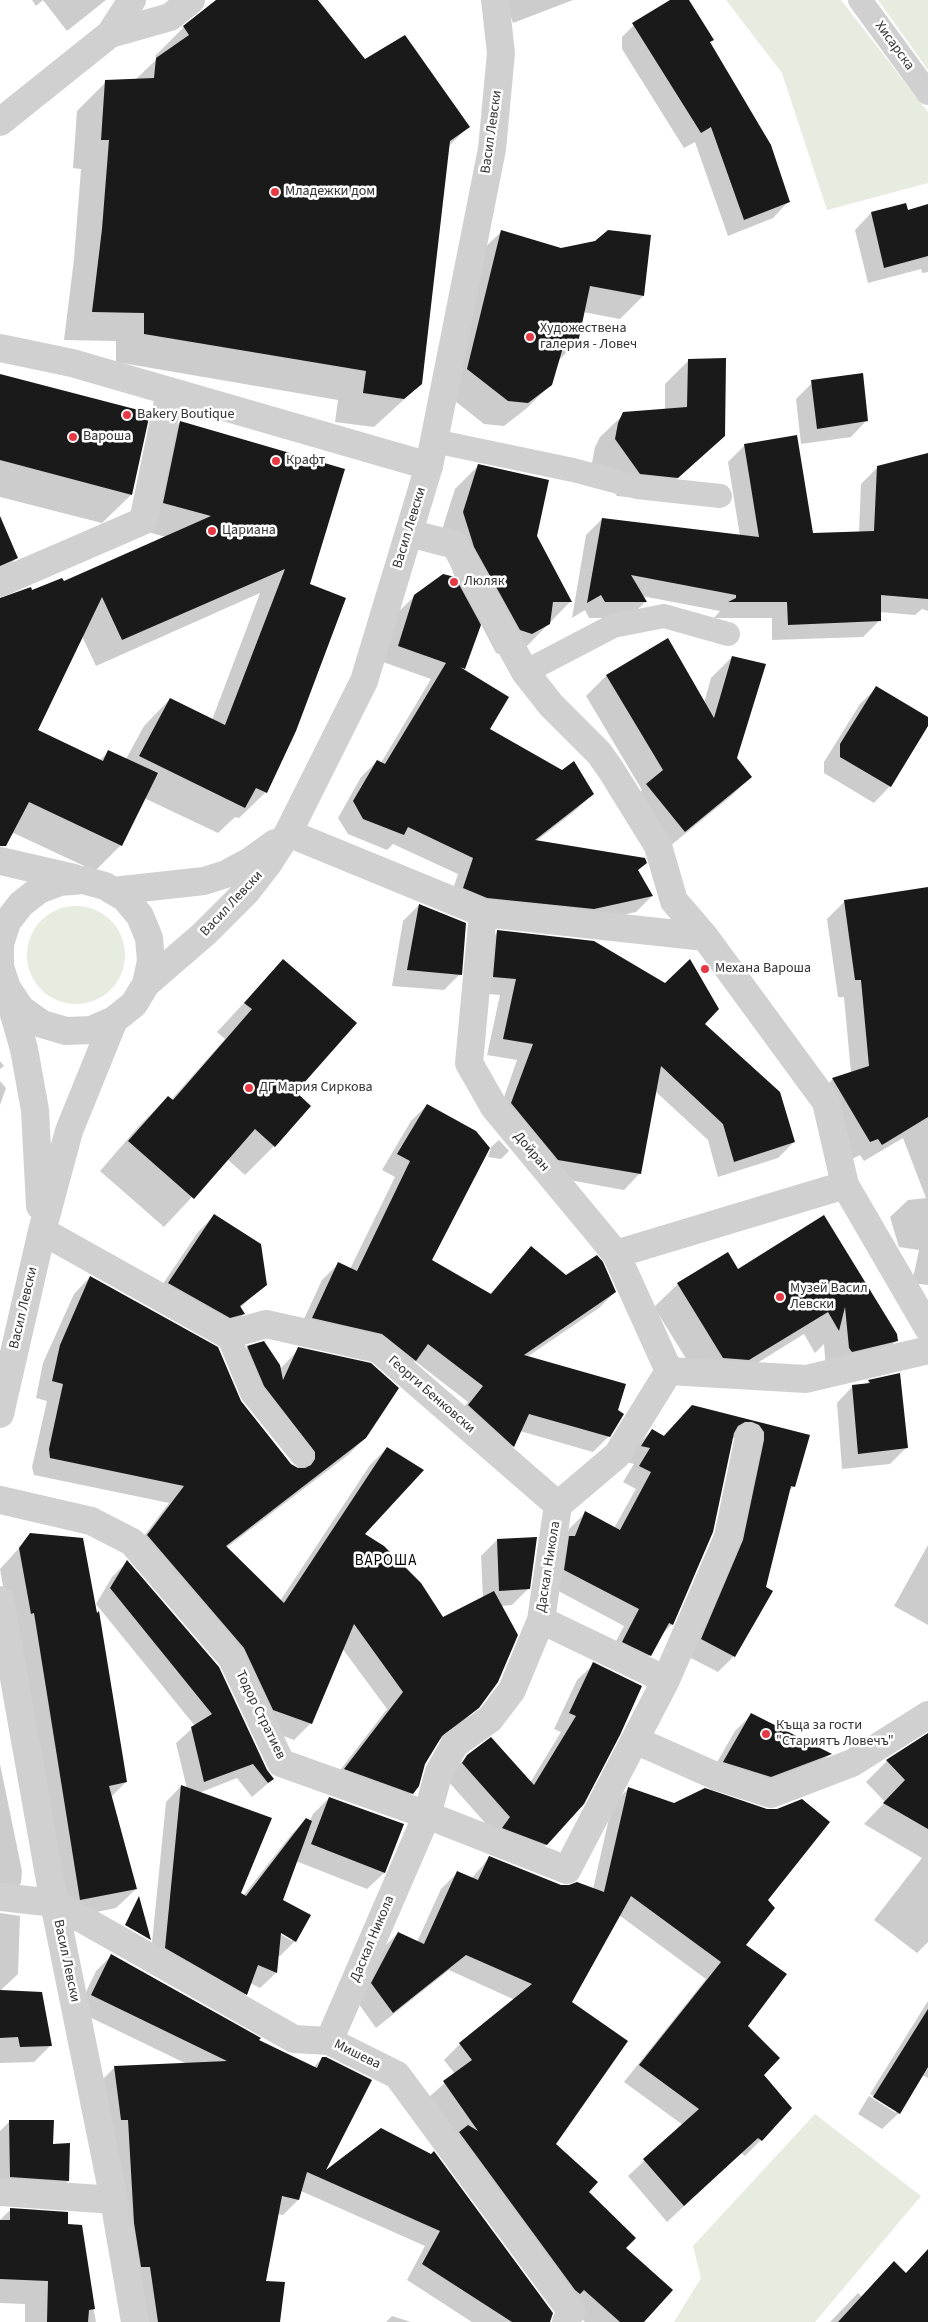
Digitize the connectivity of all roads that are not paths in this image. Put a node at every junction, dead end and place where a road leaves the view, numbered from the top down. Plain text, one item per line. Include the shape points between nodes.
1 (132, 0) edge
2 (191, 0) edge
3 (495, 0) edge
4 (860, 0) edge
5 (110, 34) junction
6 (928, 92) edge
7 (0, 122) edge
8 (0, 348) edge
9 (170, 392) junction
10 (431, 453) junction
11 (720, 496) dead end
12 (409, 532) junction
13 (0, 582) edge
14 (728, 634) dead end
15 (525, 672) junction
16 (288, 833) junction
17 (0, 861) edge
18 (83, 880) junction
19 (113, 891) junction
20 (483, 913) junction
21 (705, 937) junction
22 (2, 974) edge
23 (146, 984) junction
24 (114, 1020) junction
25 (845, 1184) junction
26 (42, 1230) junction
27 (616, 1254) junction
28 (928, 1328) edge
29 (228, 1335) junction
30 (928, 1350) edge
31 (669, 1370) junction
32 (0, 1414) edge
33 (748, 1437) dead end
34 (302, 1455) dead end
35 (0, 1500) edge
36 (558, 1505) junction
37 (0, 1600) edge
38 (541, 1620) junction
39 (666, 1680) junction
40 (928, 1715) edge
41 (635, 1740) junction
42 (427, 1815) junction
43 (0, 1898) edge
44 (54, 1903) junction
45 (329, 2041) junction
46 (0, 2192) edge
47 (114, 2200) junction
48 (569, 2316) edge
49 (135, 2322) edge

1 - 5 street
2 - 5 street via 170,17
3 - 10 street, Васил Левски via 501,53 492,149
4 - 6 lane, Хисарска
5 - 7 street
8 - 9 street via 72,363
9 - 10 street
9 - 13 street via 143,521
10 - 11 lane via 572,470 637,487
10 - 12 street, Васил Левски
12 - 15 street via 455,545
12 - 16 street, Васил Левски via 364,681
14 - 15 lane via 664,616 613,626
15 - 21 street via 612,770 658,846 674,901
16 - 19 street via 226,874 204,881
16 - 20 street
16 - 23 street, Васил Левски via 247,891 204,934
17 - 18 street
18 - 19 street
18 - 22 street via 60,882 39,890 21,904 8,922 0,944
19 - 23 street via 125,898 140,916 149,938 151,961
20 - 21 street
20 - 27 street, Дойран via 469,1064 494,1108
21 - 25 street via 826,1102
22 - 24 street via 21,1009 42,1024 66,1031 91,1030
22 - 26 street via 24,1049 35,1110
23 - 24 street via 134,1004
24 - 26 street via 69,1131
25 - 27 street
25 - 28 street
26 - 29 street
26 - 32 street, Васил Левски
27 - 31 street, Дойран
29 - 34 lane via 252,1392
29 - 36 street, Георги Бенковски via 266,1324 378,1349
30 - 31 street via 806,1379
31 - 36 street, Даскал Никола via 617,1455
33 - 39 street via 728,1536
35 - 42 street, Тодор Стратиев via 91,1521 132,1542 232,1658 281,1763
36 - 38 street, Даскал Никола
37 - 44 street, Васил Левски
38 - 39 street
38 - 42 street, Даскал Никола via 512,1690 490,1719 456,1744 439,1772
39 - 41 street
40 - 41 street via 852,1763 770,1794 718,1777
41 - 42 street, Тодор Стратиев via 567,1870
42 - 45 street, Даскал Никола
43 - 44 street, Мишева
44 - 45 street, Мишева via 294,2039
44 - 47 street, Васил Левски
45 - 48 street, Мишева via 397,2075
46 - 47 street
47 - 49 street, Васил Левски

